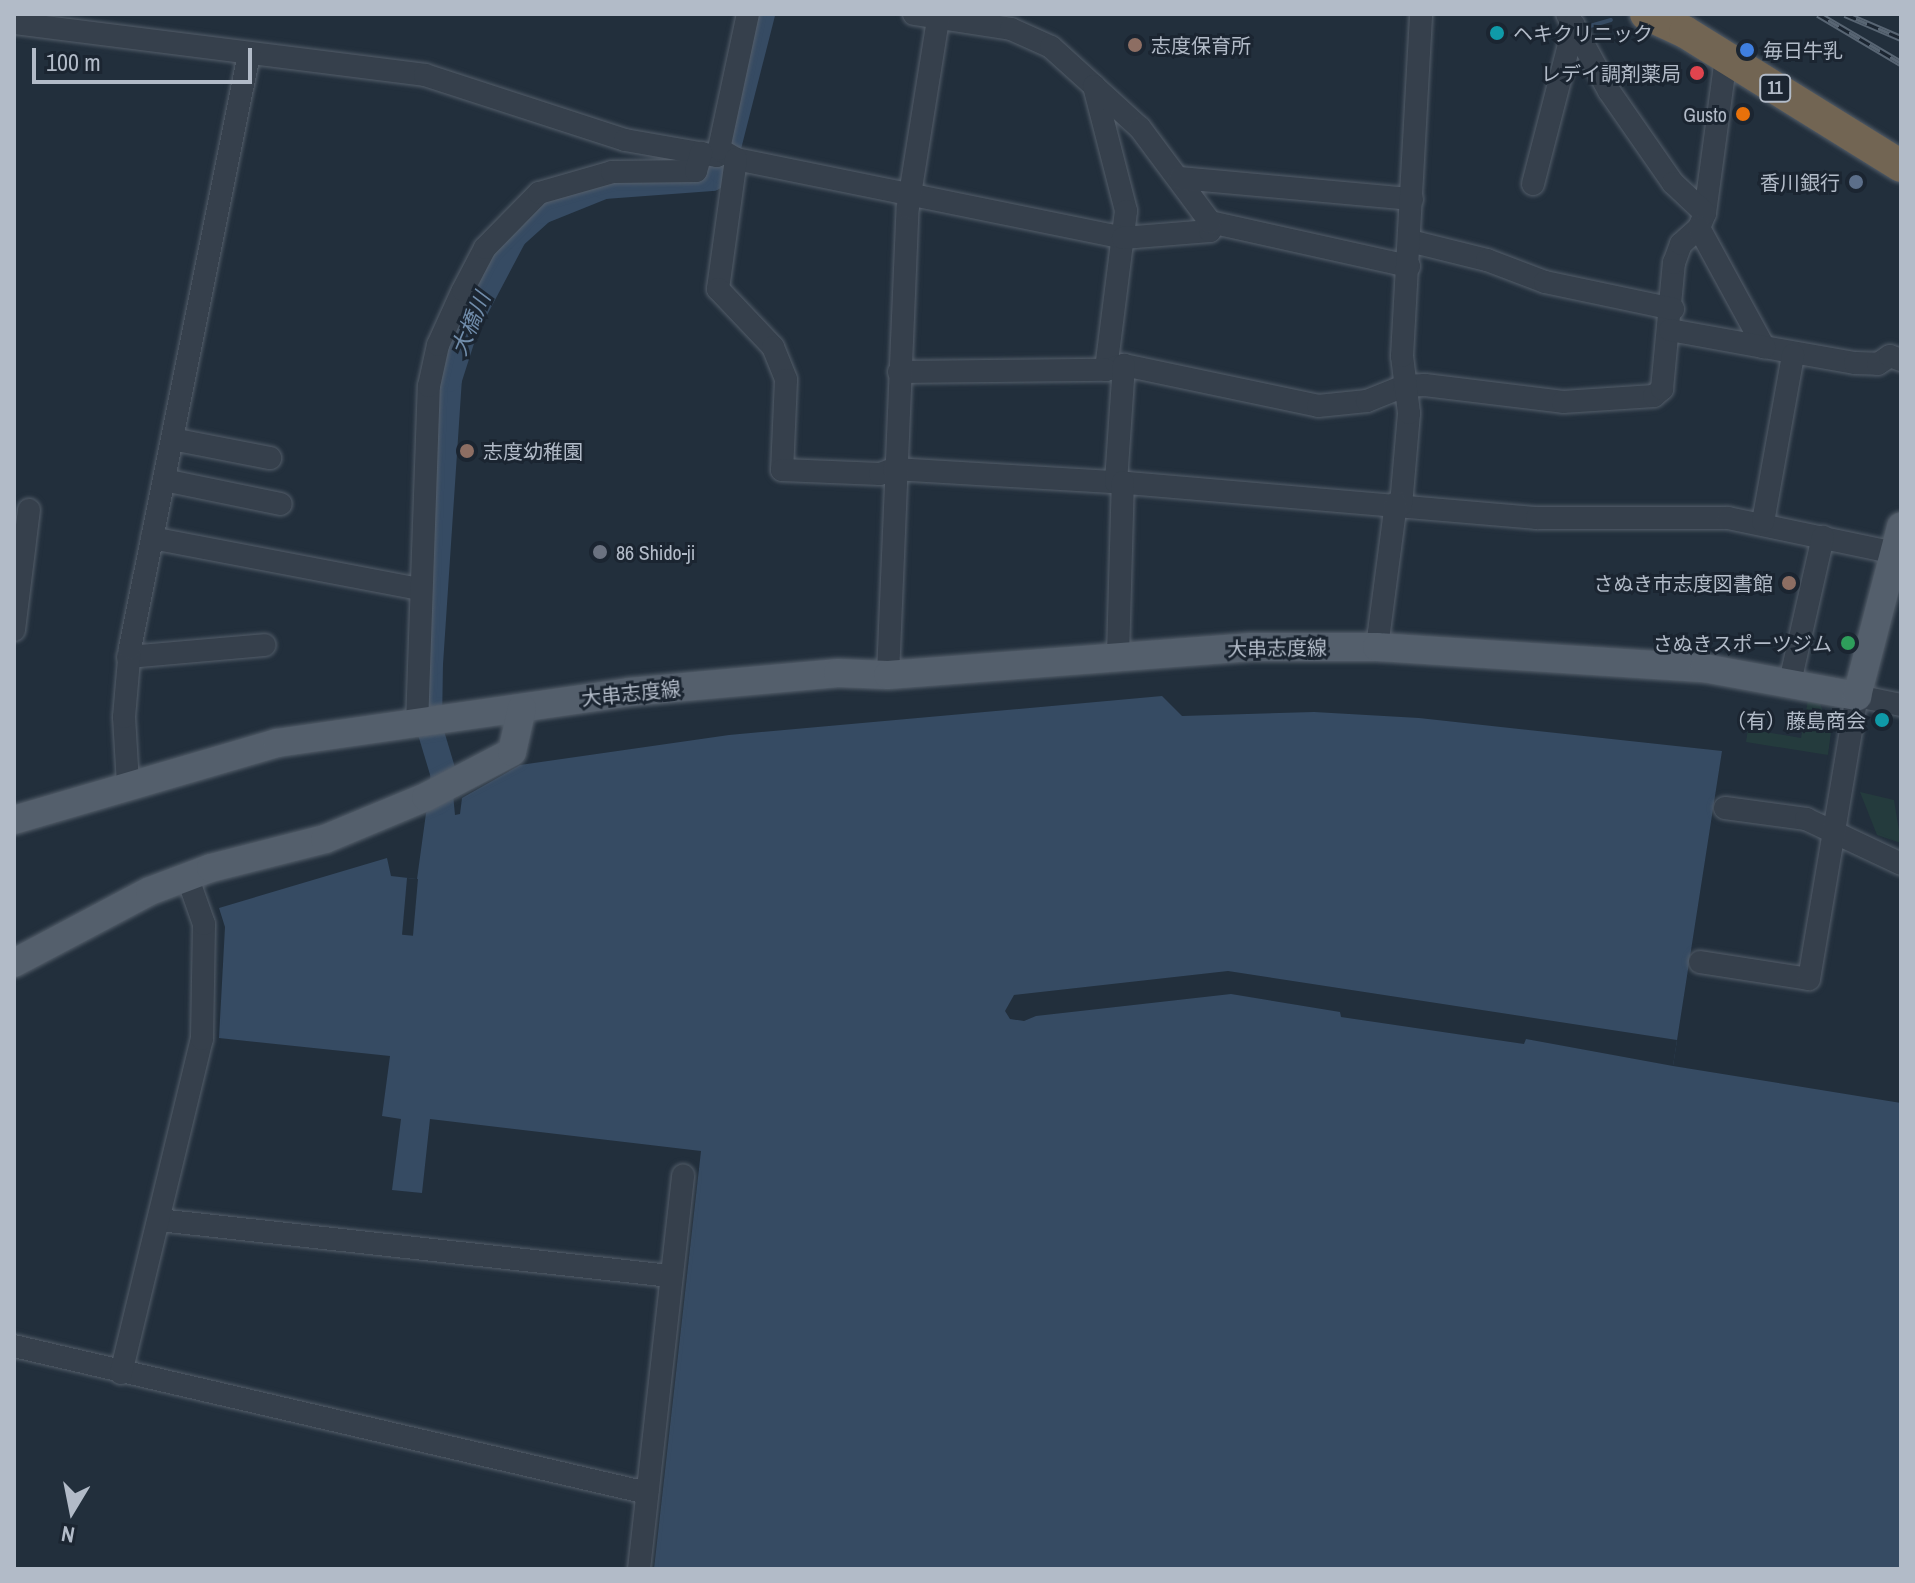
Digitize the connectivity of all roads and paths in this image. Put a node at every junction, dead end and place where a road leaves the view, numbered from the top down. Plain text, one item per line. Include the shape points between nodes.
1 (748, 14) edge
2 (914, 14) edge
3 (1421, 14) edge
4 (1646, 14) edge
5 (938, 16) edge
6 (1570, 20) edge
7 (14, 23) edge
8 (249, 54) junction
9 (1726, 57) junction
10 (1094, 86) junction
11 (719, 154) junction
12 (1901, 166) edge
13 (1180, 178) junction
14 (1533, 184) dead end
15 (909, 197) junction
16 (1412, 199) junction
17 (1702, 220) junction
18 (1210, 222) junction
19 (1123, 238) junction
20 (1410, 241) junction
21 (1409, 266) junction
22 (1671, 320) junction
23 (1764, 347) junction
24 (1793, 355) junction
25 (1901, 360) edge
26 (1115, 368) junction
27 (899, 372) junction
28 (1404, 386) junction
29 (172, 439) junction
30 (270, 458) dead end
31 (894, 469) junction
32 (164, 480) junction
33 (1120, 482) junction
34 (281, 504) dead end
35 (1399, 504) junction
36 (29, 510) dead end
37 (1763, 522) junction
38 (1823, 537) junction
39 (152, 538) junction
40 (1898, 544) edge
41 (420, 589) junction
42 (14, 630) edge
43 (264, 645) dead end
44 (1377, 647) junction
45 (1118, 656) junction
46 (128, 657) junction
47 (888, 675) junction
48 (1790, 682) junction
49 (1857, 696) junction
50 (1901, 705) edge
51 (522, 708) junction
52 (426, 724) junction
53 (128, 784) junction
54 (1725, 808) dead end
55 (14, 820) edge
56 (1834, 828) junction
57 (1901, 864) edge
58 (187, 876) junction
59 (1700, 962) dead end
60 (14, 963) edge
61 (683, 1175) dead end
62 (159, 1220) junction
63 (670, 1276) junction
64 (14, 1346) edge
65 (121, 1373) junction
66 (647, 1493) junction
67 (639, 1569) edge

1 - 11 street
2 - 5 street
3 - 16 street
4 - 9 highway, 11
5 - 10 street via 1011,29 1051,47
5 - 15 street
6 - 14 street
6 - 17 street via 1609,91
7 - 8 street
8 - 11 street via 462,83 625,140
8 - 29 street
9 - 12 highway, 11
9 - 17 street
10 - 13 street via 1140,128
10 - 19 street via 1117,162 1126,211
11 - 15 street
11 - 31 street via 718,289 773,347 786,380 782,470 880,474
11 - 41 street via 696,171 612,172 539,193 485,248 438,345 429,386
13 - 16 street
13 - 18 street
15 - 19 street
15 - 27 street
16 - 20 street
17 - 22 street via 1681,244 1674,263
17 - 23 street
18 - 19 street via 1210,231
18 - 21 street
19 - 26 street
20 - 21 street
20 - 22 street via 1487,260
21 - 28 street
22 - 23 street
22 - 28 street via 1662,389 1654,396 1563,402 1486,389
23 - 24 street
24 - 25 street via 1878,364 1890,356
24 - 37 street
26 - 27 street
26 - 28 street via 1318,406 1367,401
26 - 33 street
27 - 31 street
28 - 35 street via 1409,413
29 - 30 street
29 - 32 street
31 - 33 street
31 - 47 street
32 - 34 street
32 - 39 street
33 - 35 street
33 - 45 street
35 - 37 street via 1537,518
35 - 44 street
36 - 42 street
37 - 38 street
38 - 40 street
38 - 48 street
39 - 41 street
39 - 46 street
40 - 49 main road
41 - 52 street
43 - 46 street
44 - 45 main road, 大串志度線 via 1251,647
44 - 48 main road, 大串志度線 via 1704,668
45 - 47 main road, 大串志度線
46 - 53 street
47 - 51 main road, 大串志度線 via 838,673 659,689
48 - 49 main road, 大串志度線
49 - 50 street
49 - 56 street
51 - 52 main road, 大串志度線
51 - 58 main road via 512,752 426,797 325,839
52 - 53 main road, 大串志度線 via 277,743
53 - 55 main road, 大串志度線
54 - 56 street
56 - 57 street
56 - 59 street via 1809,979
58 - 60 main road
58 - 62 street via 204,924 202,1039
61 - 63 street
62 - 63 street
62 - 65 street
63 - 66 street
64 - 65 street
65 - 66 street
66 - 67 street

